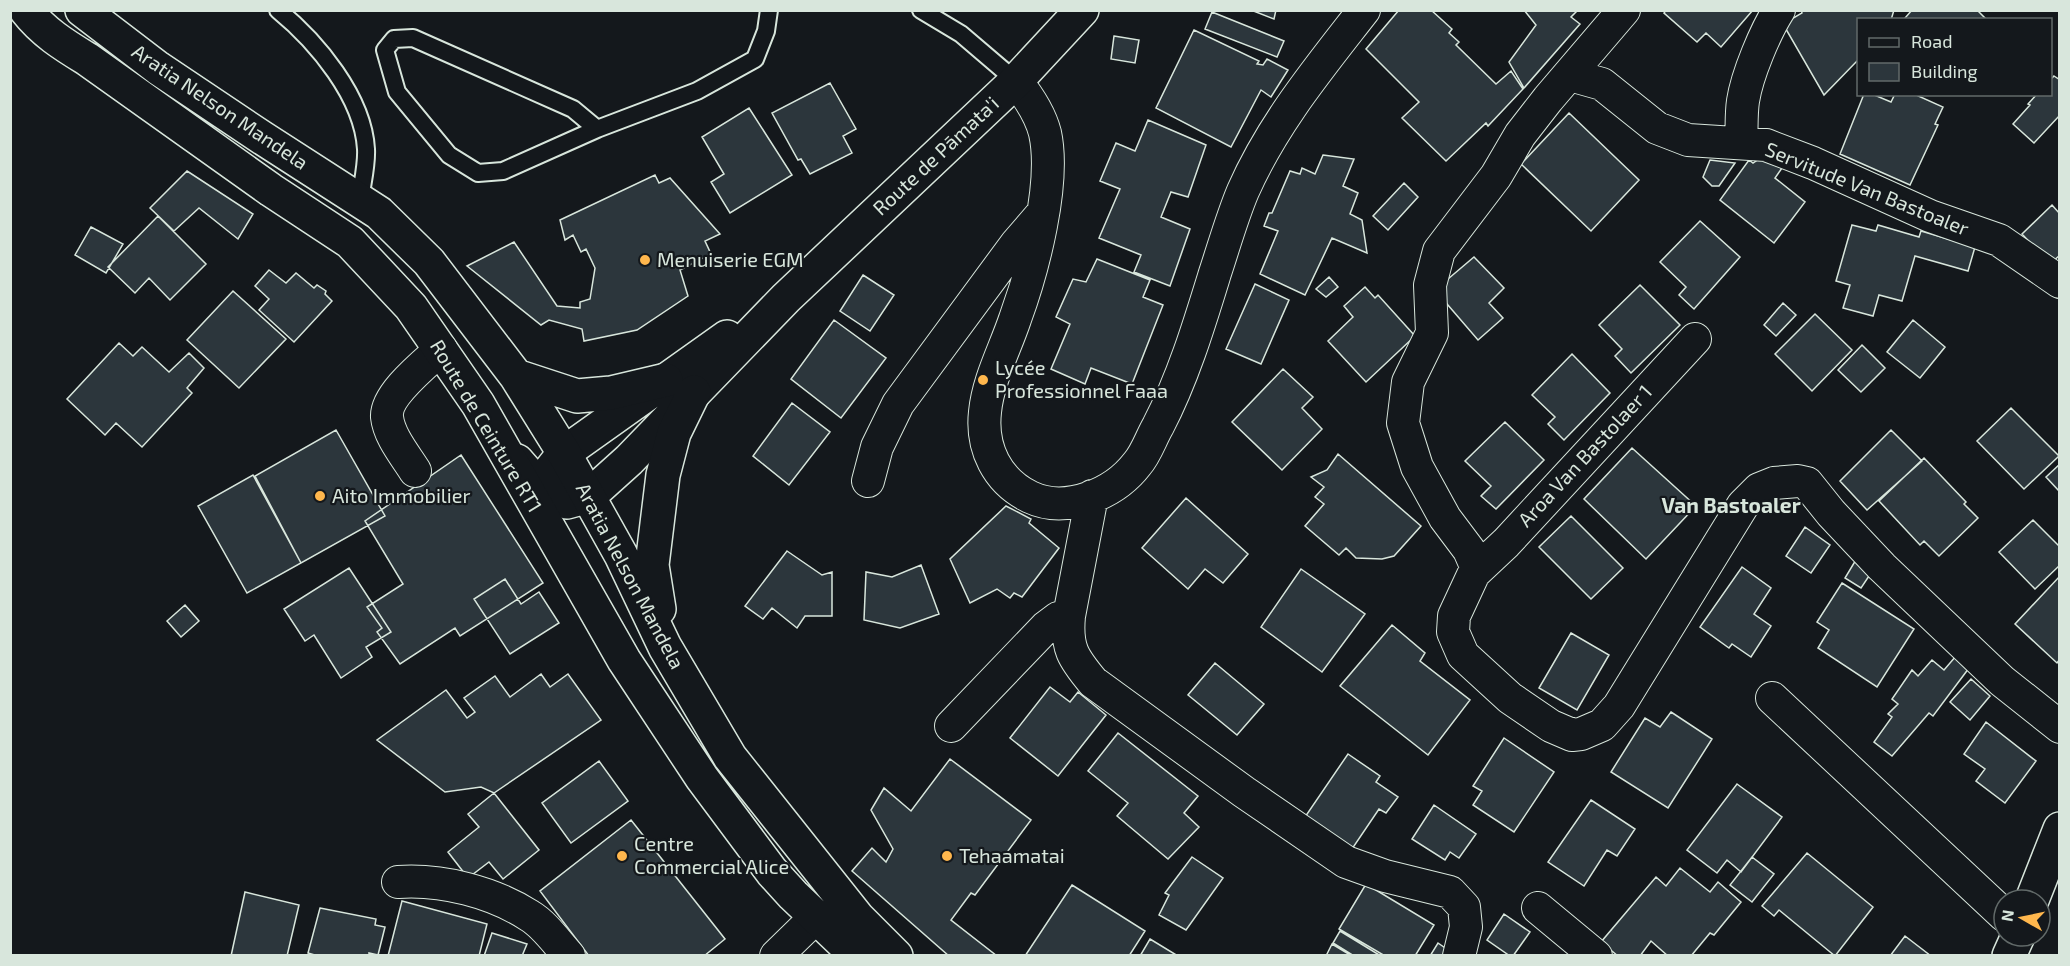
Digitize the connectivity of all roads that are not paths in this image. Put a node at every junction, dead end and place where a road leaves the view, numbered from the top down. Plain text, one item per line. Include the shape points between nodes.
1 (26, 10) edge
2 (82, 10) edge
3 (278, 10) edge
4 (769, 10) edge
5 (921, 10) edge
6 (1082, 10) edge
7 (1364, 10) edge
8 (1624, 10) edge
9 (1779, 10) edge
10 (1570, 75) junction
11 (1016, 81) junction
12 (597, 129) junction
13 (1741, 143) junction
14 (360, 200) junction
15 (1042, 214) junction
16 (2060, 282) edge
17 (1695, 339) dead end
18 (441, 349) junction
19 (516, 376) junction
20 (680, 386) junction
21 (496, 437) junction
22 (564, 453) junction
23 (415, 471) dead end
24 (868, 481) dead end
25 (548, 494) junction
26 (589, 496) junction
27 (1092, 496) junction
28 (563, 555) junction
29 (1474, 573) junction
30 (1069, 616) junction
31 (665, 647) junction
32 (1772, 698) dead end
33 (951, 726) dead end
34 (2060, 727) edge
35 (2060, 829) edge
36 (398, 882) dead end
37 (2037, 888) edge
38 (1992, 904) edge
39 (1538, 908) dead end
40 (817, 916) junction
41 (569, 956) edge
42 (776, 956) edge
43 (856, 956) edge
44 (896, 956) edge
45 (1459, 956) edge
46 (1596, 956) edge

1 - 18 main road, Route de Ceinture RT1 via 61,43 350,242 411,307
2 - 14 main road, Aratia Nelson Mandela via 177,80
3 - 14 lane via 298,26 345,84 361,121 367,150
4 - 12 lane via 755,59 697,91
5 - 11 lane via 961,34
6 - 11 main road, Route de Pāmata'i
7 - 27 street via 1297,96 1258,160 1239,202 1166,410 1138,464 1119,482
8 - 10 street
9 - 13 street via 1743,100
10 - 13 street, Servitude Van Bastoaler via 1602,84 1657,128 1688,140
10 - 29 street via 1520,135 1496,176 1439,251 1430,285 1432,333 1408,382 1403,423 1417,467 1445,518 1469,550 1476,566
11 - 15 street via 1030,97 1044,131 1049,167
11 - 20 main road, Route de Pāmata'i via 786,298
12 - 12 lane via 573,110 413,38 394,39 385,50 397,92 449,155 478,173 503,171
13 - 16 street, Servitude Van Bastoaler via 1766,146 1813,163 1929,216 2000,240
14 - 19 main road, Aratia Nelson Mandela via 429,262
15 - 24 street via 898,404 877,447
15 - 27 street via 1032,271 988,391 984,414 989,452 1000,475 1014,489 1034,498 1058,502
17 - 29 street, Aroa Van Bastolaer 1
18 - 21 main road, Route de Ceinture RT1
18 - 23 street via 393,396 387,416 393,437
19 - 20 main road via 577,396
19 - 22 main road, Aratia Nelson Mandela
20 - 22 main road
20 - 26 main road via 629,460
20 - 31 main road via 674,434 663,475 652,565
21 - 25 main road
21 - 28 main road, Route de Ceinture RT1
22 - 25 main road via 550,471
22 - 26 main road, Aratia Nelson Mandela
25 - 26 main road via 567,502
25 - 28 main road
26 - 31 main road, Aratia Nelson Mandela
27 - 30 street
28 - 40 main road, Route de Ceinture RT1 via 624,660 702,778 772,872
29 - 34 street via 1454,616 1453,632 1463,655 1510,698 1551,726 1572,735 1581,734 1602,725 1619,705 1743,505 1759,489 1774,483 1807,483 1882,567 2002,681
30 - 33 street via 1046,627
30 - 45 street via 1067,634 1074,659 1093,682 1235,785 1346,862 1450,892 1464,907 1466,927
31 - 44 main road, Aratia Nelson Mandela via 730,757 858,918
32 - 38 street
35 - 37 main road
36 - 41 street via 439,884 491,897 531,917
39 - 46 street
40 - 42 street
40 - 43 main road, Route de Ceinture RT1

